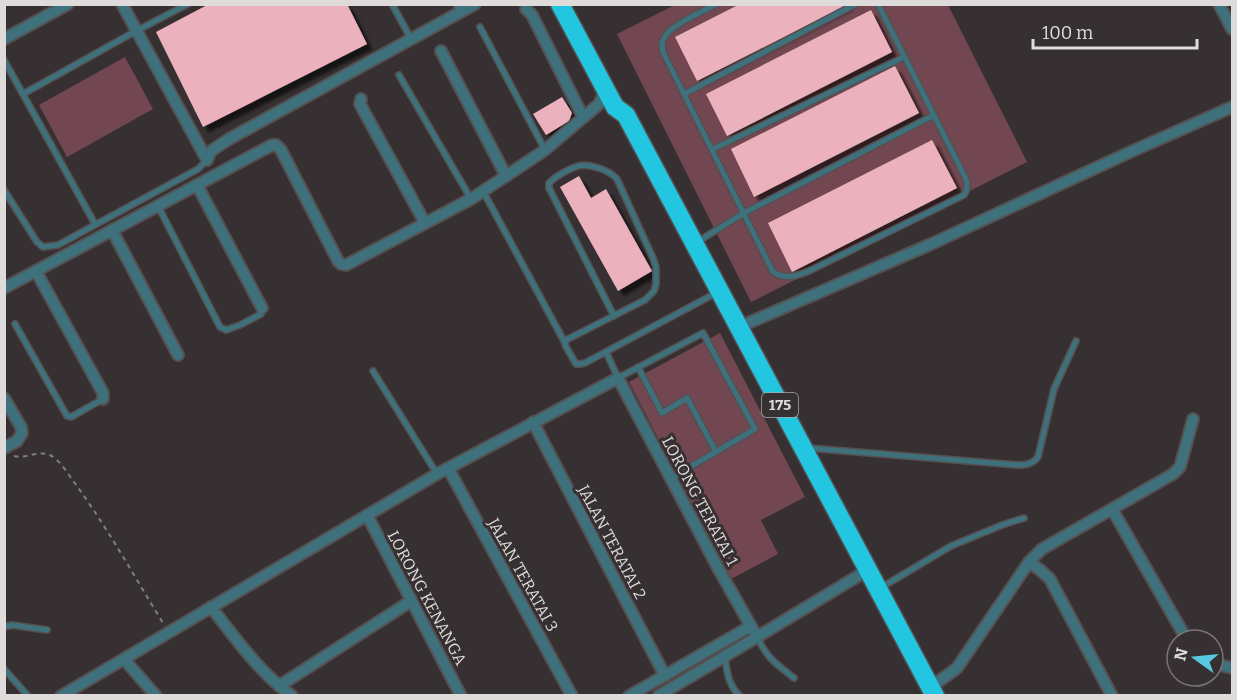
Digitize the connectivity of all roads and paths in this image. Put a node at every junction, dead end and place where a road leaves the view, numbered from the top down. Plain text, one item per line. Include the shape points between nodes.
1 (68, 4) edge
2 (122, 4) edge
3 (188, 4) edge
4 (392, 4) edge
5 (475, 4) edge
6 (560, 4) edge
7 (573, 4) edge
8 (716, 4) edge
9 (856, 4) edge
10 (878, 4) edge
11 (1219, 4) edge
12 (458, 8) edge
13 (526, 9) dead end
14 (480, 27) dead end
15 (1233, 29) edge
16 (136, 31) junction
17 (4, 39) edge
18 (411, 39) junction
19 (441, 51) dead end
20 (904, 57) junction
21 (4, 60) edge
22 (399, 75) dead end
23 (23, 94) junction
24 (684, 94) junction
25 (361, 99) dead end
26 (611, 103) junction
27 (1233, 107) edge
28 (934, 115) junction
29 (582, 117) junction
30 (544, 150) junction
31 (713, 150) junction
32 (207, 160) junction
33 (506, 176) junction
34 (197, 185) junction
35 (4, 190) edge
36 (483, 191) junction
37 (471, 199) junction
38 (158, 206) junction
39 (744, 213) junction
40 (425, 223) junction
41 (95, 224) junction
42 (112, 230) junction
43 (694, 244) junction
44 (36, 271) junction
45 (4, 288) edge
46 (720, 291) junction
47 (262, 308) joint
48 (614, 316) junction
49 (15, 324) dead end
50 (739, 327) junction
51 (1076, 341) dead end
52 (565, 343) junction
53 (606, 352) junction
54 (178, 355) dead end
55 (638, 367) junction
56 (374, 371) dead end
57 (618, 378) junction
58 (4, 398) edge
59 (103, 399) joint
60 (1192, 418) dead end
61 (533, 422) junction
62 (803, 448) junction
63 (9, 452) edge
64 (716, 452) junction
65 (448, 468) junction
66 (437, 474) junction
67 (671, 478) junction
68 (1112, 509) junction
69 (367, 515) junction
70 (1024, 518) dead end
71 (1029, 562) junction
72 (868, 570) junction
73 (878, 589) junction
74 (411, 601) junction
75 (211, 607) junction
76 (751, 626) junction
77 (4, 627) edge
78 (1180, 628) edge
79 (47, 630) dead end
80 (169, 633) junction
81 (757, 637) junction
82 (725, 655) junction
83 (124, 659) junction
84 (4, 669) edge
85 (665, 676) junction
86 (794, 678) dead end
87 (279, 686) junction
88 (933, 692) edge
89 (28, 696) edge
90 (61, 696) edge
91 (156, 696) edge
92 (292, 696) edge
93 (461, 696) edge
94 (572, 696) edge
95 (629, 696) edge
96 (658, 696) edge
97 (740, 696) edge
98 (1112, 696) edge

1 - 17 street
2 - 16 street
3 - 16 lane
4 - 18 lane
5 - 12 street
6 - 26 highway, 175
7 - 26 highway, 175 via 625,101
8 - 24 lane via 664,37 663,52
9 - 24 lane
10 - 20 lane
11 - 15 street
12 - 18 street
13 - 29 street
14 - 30 lane
16 - 23 lane
16 - 32 street
18 - 32 street via 229,140 211,151
19 - 33 street
20 - 28 lane
20 - 31 lane
21 - 23 lane
22 - 37 lane
23 - 41 lane
24 - 31 lane
25 - 40 street via 360,104
26 - 29 street
26 - 43 highway, 175
27 - 50 street via 929,246
28 - 39 lane
28 - 39 lane via 967,181 964,195 810,271 787,277 773,272
29 - 30 street
30 - 33 street
31 - 39 lane
32 - 41 lane via 198,169
33 - 36 street
34 - 38 street
34 - 40 street via 270,146 279,147 338,261 344,265
34 - 47 street
35 - 41 lane via 43,247 58,245
36 - 37 street
36 - 52 lane
37 - 40 street
38 - 42 street
38 - 47 lane via 220,327 226,330 240,325 261,314
39 - 43 lane
42 - 44 street
42 - 54 street
43 - 46 highway, 175
44 - 45 street
44 - 59 street
46 - 50 highway, 175
46 - 53 lane
48 - 48 lane via 650,296 656,284 656,267 617,179 602,169 577,166 553,179 549,188
48 - 52 lane
49 - 59 lane via 67,416
50 - 62 highway, 175
51 - 62 lane via 1054,389 1034,462 1017,465
52 - 53 lane via 578,364
53 - 57 lane
55 - 57 lane
55 - 64 lane via 662,413 687,398
55 - 64 lane via 703,333 755,429
56 - 66 lane
57 - 61 street
57 - 67 street, LORONG TERATAI 1
58 - 63 street via 22,433
60 - 68 street via 1180,467
61 - 65 street
61 - 85 street, JALAN TERATAI 2
62 - 72 highway, 175
63 - 80 path via 20,457 49,454 56,459 103,524
64 - 67 lane
65 - 66 street
65 - 94 street, JALAN TERATAI 3
66 - 69 street
67 - 76 street, LORONG TERATAI 1
68 - 71 street via 1042,549
68 - 78 street
69 - 74 street, LORONG KENANGA
69 - 75 street
70 - 73 lane via 951,546
71 - 88 street via 957,668
71 - 98 street via 1050,579
72 - 73 highway, 175
72 - 81 street
73 - 88 highway, 175
74 - 87 street
74 - 93 street, LORONG KENANGA
75 - 80 street
75 - 87 street via 252,660
76 - 81 street, LORONG TERATAI 1
76 - 85 street
77 - 79 lane
80 - 83 street
81 - 82 street
81 - 86 lane via 772,661
82 - 96 street
82 - 97 lane via 730,683
83 - 90 street
83 - 91 street
84 - 89 lane
85 - 95 street
87 - 92 street

